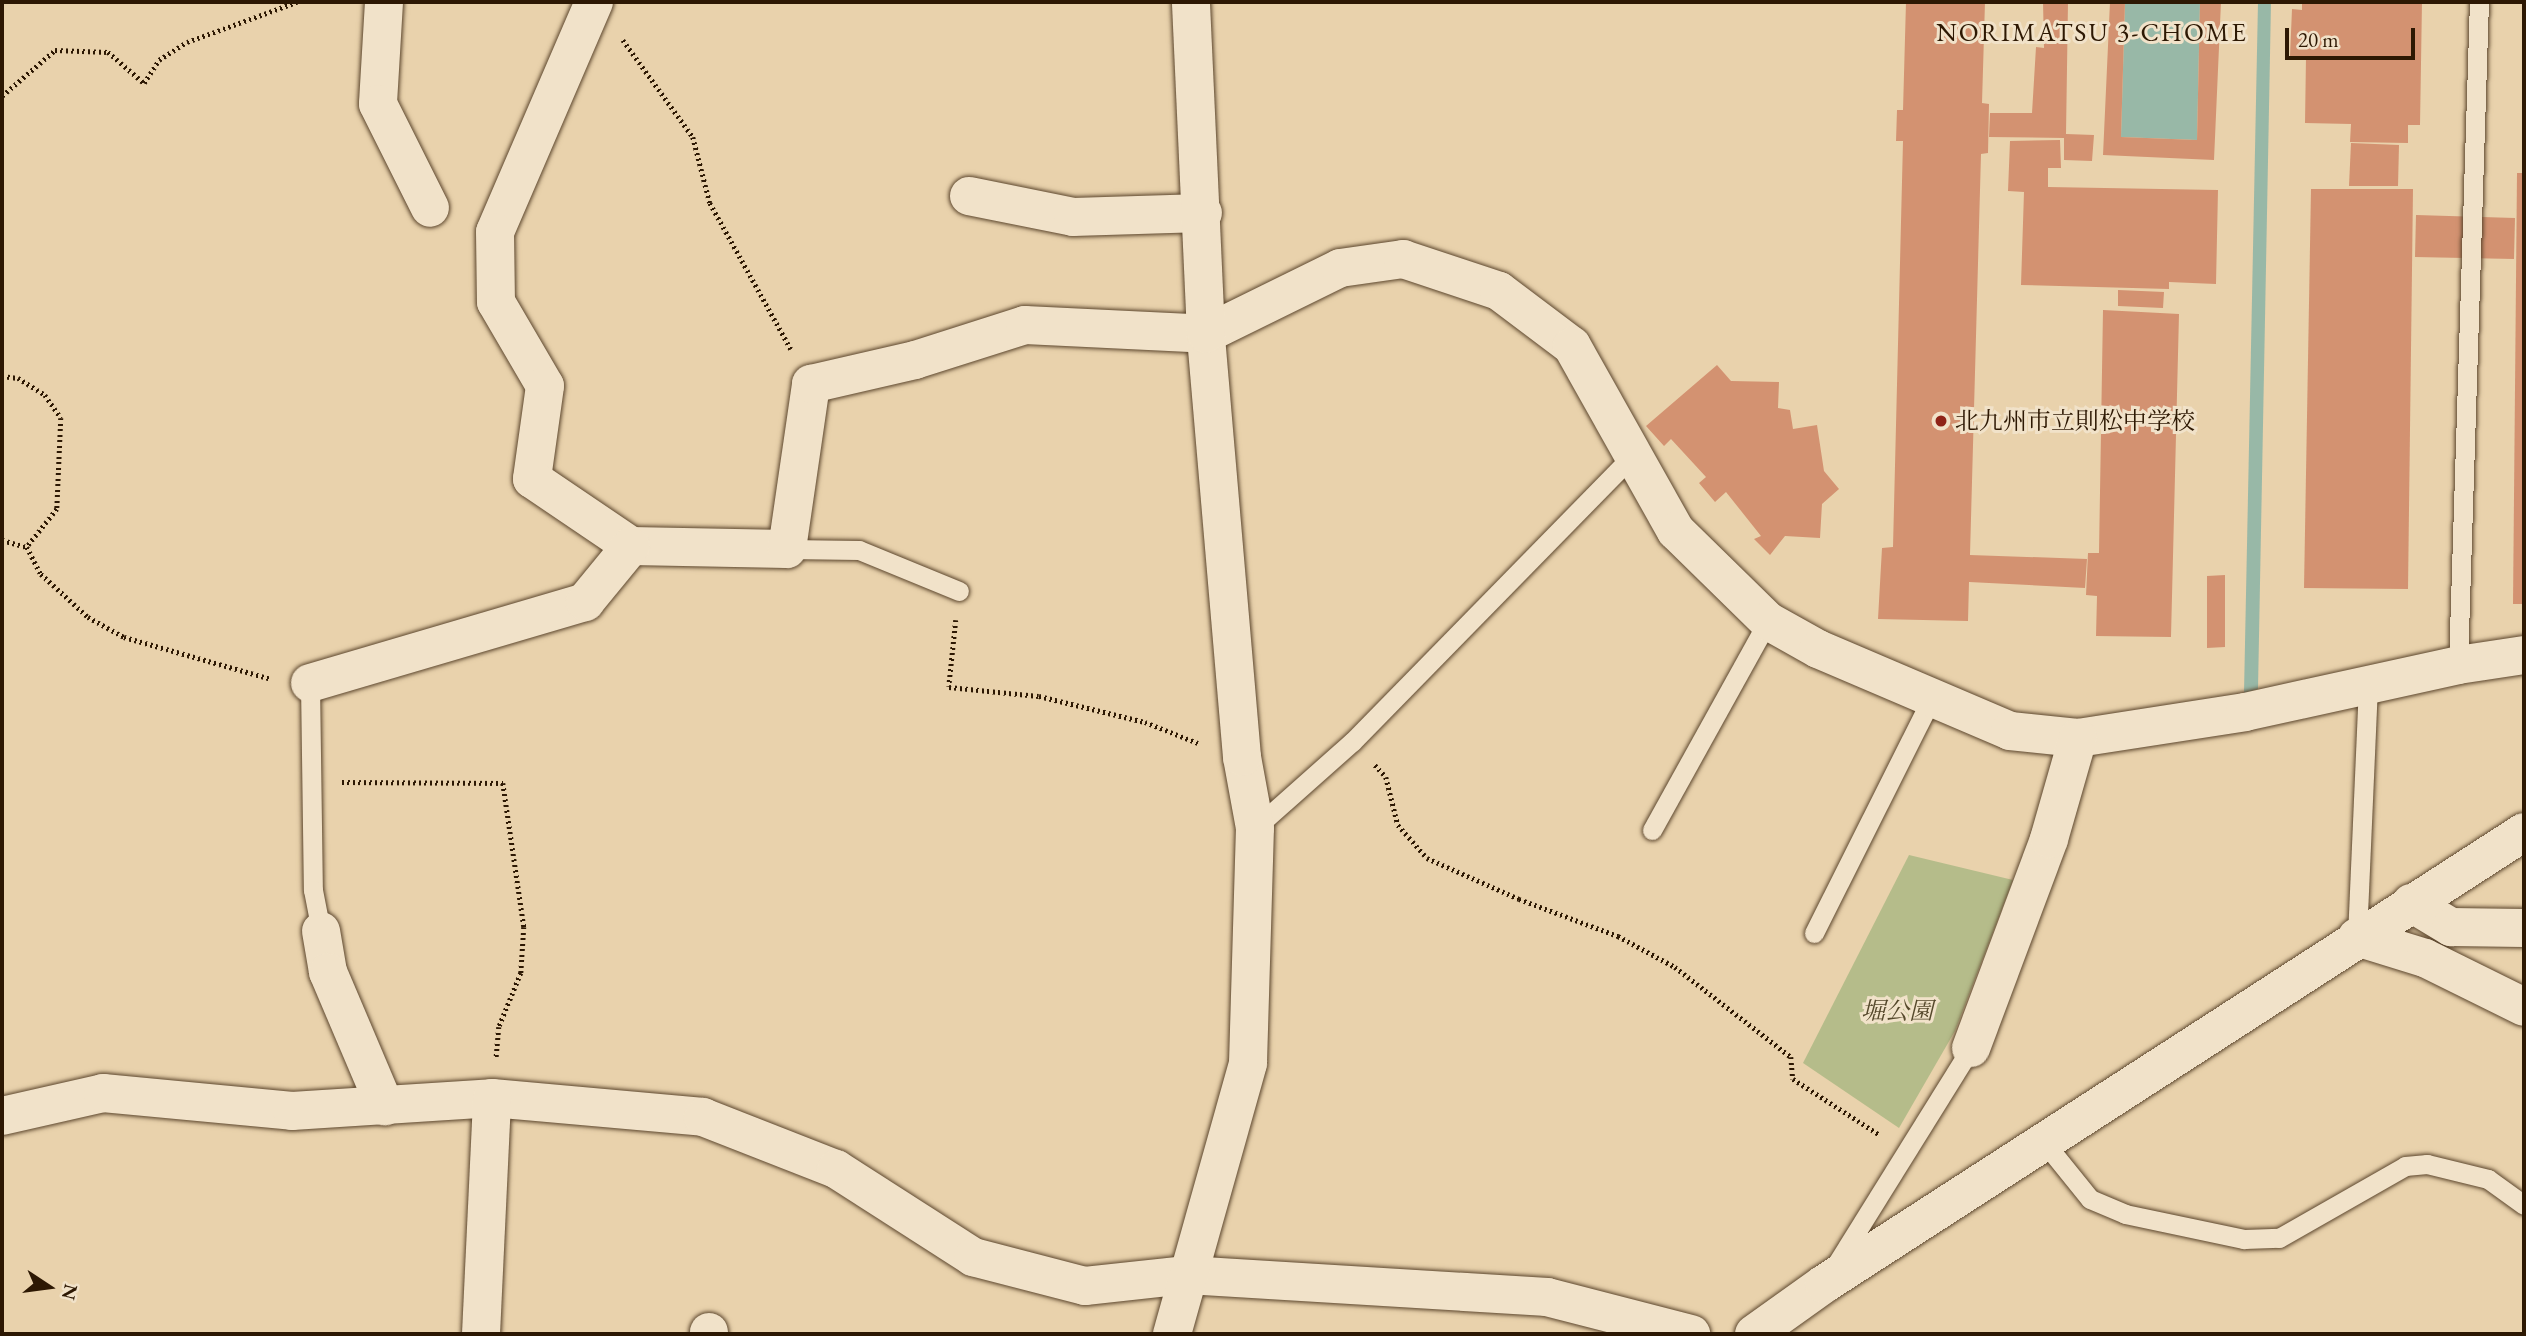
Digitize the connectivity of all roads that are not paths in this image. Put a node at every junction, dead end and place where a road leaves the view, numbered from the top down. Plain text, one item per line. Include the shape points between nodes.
1 (384, 2) edge
2 (1191, 2) edge
3 (2479, 2) edge
4 (594, 3) edge
5 (969, 196) dead end
6 (430, 208) dead end
7 (1203, 213) junction
8 (1206, 334) junction
9 (1634, 454) junction
10 (631, 546) junction
11 (787, 549) junction
12 (959, 591) road end
13 (1768, 621) junction
14 (2524, 655) edge
15 (2458, 665) junction
16 (310, 683) joint
17 (2368, 685) junction
18 (1931, 699) junction
19 (2078, 738) junction
20 (1255, 828) junction
21 (1652, 830) dead end
22 (2524, 832) edge
23 (2411, 903) junction
24 (2524, 928) edge
25 (321, 931) joint
26 (1814, 933) dead end
27 (2357, 937) junction
28 (2524, 1007) edge
29 (1971, 1048) joint
30 (492, 1098) junction
31 (385, 1105) junction
32 (2, 1115) edge
33 (2044, 1142) junction
34 (2524, 1205) edge
35 (1188, 1275) junction
36 (1824, 1284) junction
37 (481, 1334) edge
38 (1172, 1334) edge
39 (1691, 1334) edge
40 (1754, 1334) edge

1 - 6 street via 378,104
2 - 7 street
3 - 15 lane
4 - 10 street via 495,232 496,302 545,386 532,479
5 - 7 street via 1073,217
7 - 8 street
8 - 9 street via 1340,268 1403,259 1499,291 1572,346
8 - 11 street via 1025,325 915,360 811,384
8 - 20 street via 1242,757
9 - 13 street via 1676,531
9 - 20 lane via 1352,742
10 - 11 street
10 - 16 street via 585,602
11 - 12 lane via 859,550
13 - 18 street via 1818,649
13 - 21 lane
14 - 15 street
15 - 17 street
16 - 25 lane via 313,890
17 - 19 street via 2245,712
17 - 27 lane
18 - 19 street via 2010,731
18 - 26 lane
19 - 29 street via 2049,839
20 - 35 street via 1248,1063
22 - 23 street
23 - 24 street via 2451,927
23 - 27 street
25 - 31 street via 328,972
27 - 28 street via 2425,958
27 - 33 street
29 - 36 lane
30 - 31 street
30 - 35 street via 703,1117 836,1169 973,1257 1073,1283 1085,1286
30 - 37 street
31 - 32 street via 292,1111 103,1093
33 - 34 lane via 2090,1199 2125,1214 2244,1239 2279,1238 2404,1166 2427,1164 2488,1179
33 - 36 street
35 - 38 street
35 - 39 street via 1547,1297
36 - 40 street

